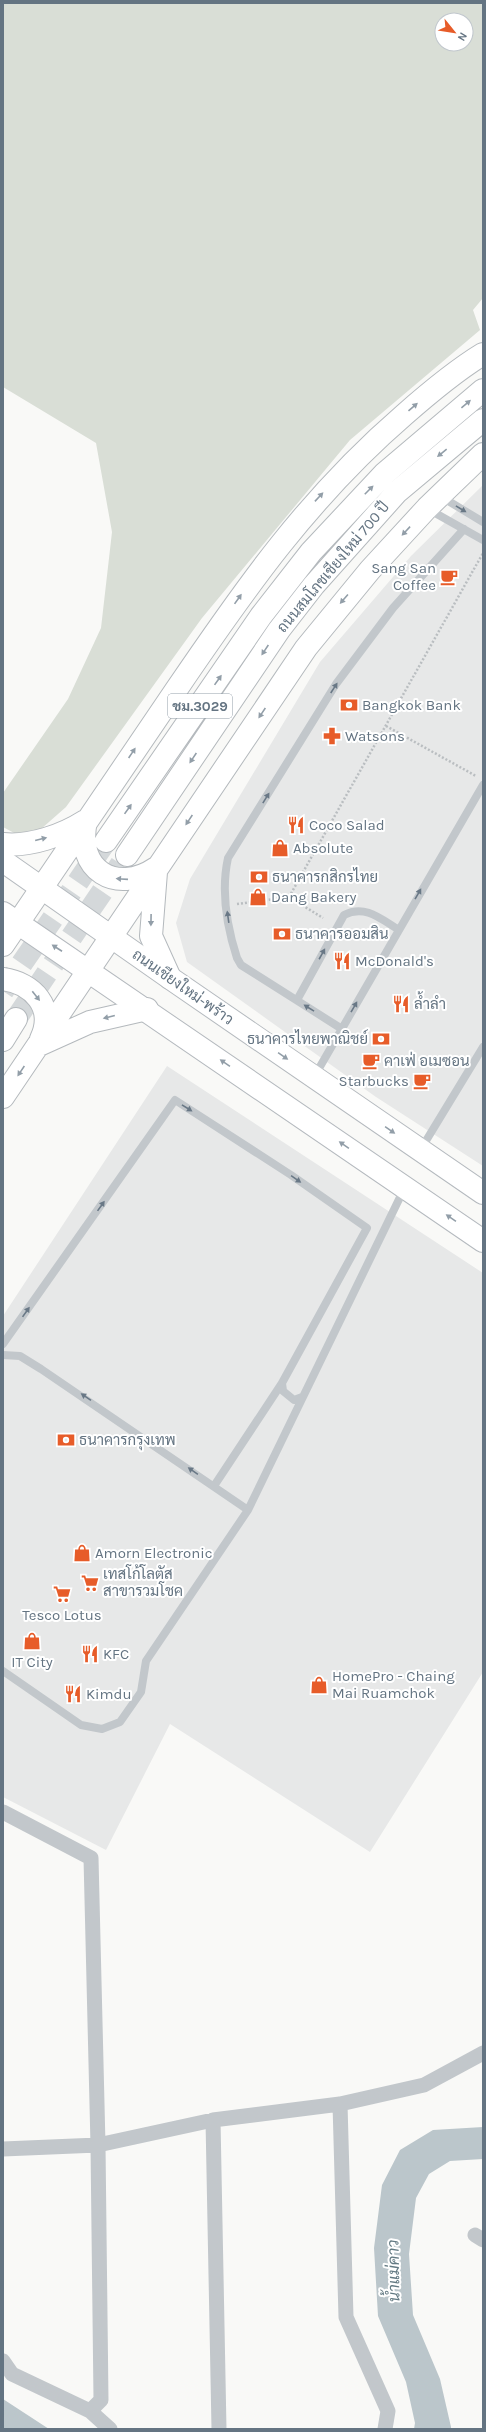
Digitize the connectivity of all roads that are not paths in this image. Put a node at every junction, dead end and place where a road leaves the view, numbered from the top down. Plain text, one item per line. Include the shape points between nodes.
1 (483, 354) edge
2 (483, 390) edge
3 (483, 420) edge
4 (483, 454) edge
5 (433, 502) junction
6 (483, 522) edge
7 (464, 529) junction
8 (482, 537) edge
9 (483, 785) edge
10 (86, 820) junction
11 (106, 841) tunnel mouth
12 (3, 844) edge
13 (127, 855) tunnel mouth
14 (3, 861) edge
15 (157, 867) junction
16 (41, 888) junction
17 (11, 918) edge
18 (399, 930) junction
19 (111, 937) junction
20 (3, 945) edge
21 (90, 970) junction
22 (170, 978) junction
23 (3, 979) edge
24 (296, 1000) junction
25 (147, 1010) junction
26 (16, 1019) tunnel mouth
27 (342, 1029) junction
28 (3, 1040) edge
29 (38, 1045) junction
30 (483, 1047) edge
31 (313, 1077) junction
32 (3, 1098) edge
33 (420, 1151) junction
34 (405, 1187) junction
35 (483, 1193) edge
36 (483, 1240) edge
37 (3, 1344) edge
38 (3, 1355) edge
39 (282, 1383) junction
40 (302, 1397) junction
41 (214, 1486) junction
42 (248, 1510) junction
43 (3, 1671) edge
44 (3, 1812) edge
45 (483, 2053) edge
46 (340, 2104) junction
47 (213, 2120) junction
48 (98, 2145) junction
49 (3, 2149) edge
50 (3, 2361) edge
51 (90, 2411) junction
52 (110, 2429) edge
53 (218, 2429) edge
54 (385, 2429) edge

10 -> 1 main road via 270,555 313,504 363,450 421,399
11 -> 2 main road, ถนนสมโภชเชียงใหม่ 700 ปี / ชม.3029 via 261,616 311,552 384,474
3 -> 13 main road, ถนนสมโภชเชียงใหม่ 700 ปี / ชม.3029 via 397,492 314,585 279,630
4 - 5 main road
5 -> 6 lane
5 - 7 lane
5 -> 15 main road via 346,597 306,648
7 - 8 lane
24 -> 7 lane via 241,965 233,944 227,906 225,873 228,858 336,684 393,608
18 -> 9 lane
12 -> 10 main road via 40,840 62,833
15 -> 10 main road via 133,880 107,877 88,859 84,846
10 - 16 main road
14 - 16 main road, ถนนเชียงใหม่-พร้าว
15 - 19 main road
15 -> 22 main road via 152,900 151,936
16 - 17 main road
16 - 19 main road, ถนนเชียงใหม่-พร้าว
17 - 20 main road
21 -> 17 main road
24 -> 18 lane via 344,915 354,910 367,912
27 -> 18 lane
19 - 21 main road
19 - 22 main road, ถนนเชียงใหม่-พร้าว
21 - 25 main road
21 - 29 main road
22 -> 31 main road, ถนนเชียงใหม่-พร้าว
23 -> 29 main road via 28,986 44,1007 44,1034
27 -> 24 lane
25 -> 29 main road via 90,1022
34 -> 25 main road
26 - 28 main road
27 - 31 lane
29 -> 32 main road
30 - 33 lane
31 -> 33 main road, ถนนเชียงใหม่-พร้าว
33 - 35 main road, ถนนเชียงใหม่-พร้าว
36 -> 34 main road
34 - 40 lane
37 -> 39 lane via 175,1100 367,1228
41 -> 38 lane via 87,1398 20,1356
39 - 40 lane via 283,1391 294,1400
39 - 41 lane
40 - 42 lane
41 - 42 lane
42 - 43 lane via 146,1661 141,1692 120,1722 102,1729 81,1725
44 - 48 street via 91,1858
45 - 46 street via 424,2085
46 - 47 street
46 - 54 street via 346,2317 388,2411
47 - 48 street
47 - 53 street
48 - 49 street
48 - 51 street via 101,2400
50 - 51 street via 12,2374
51 - 52 street

